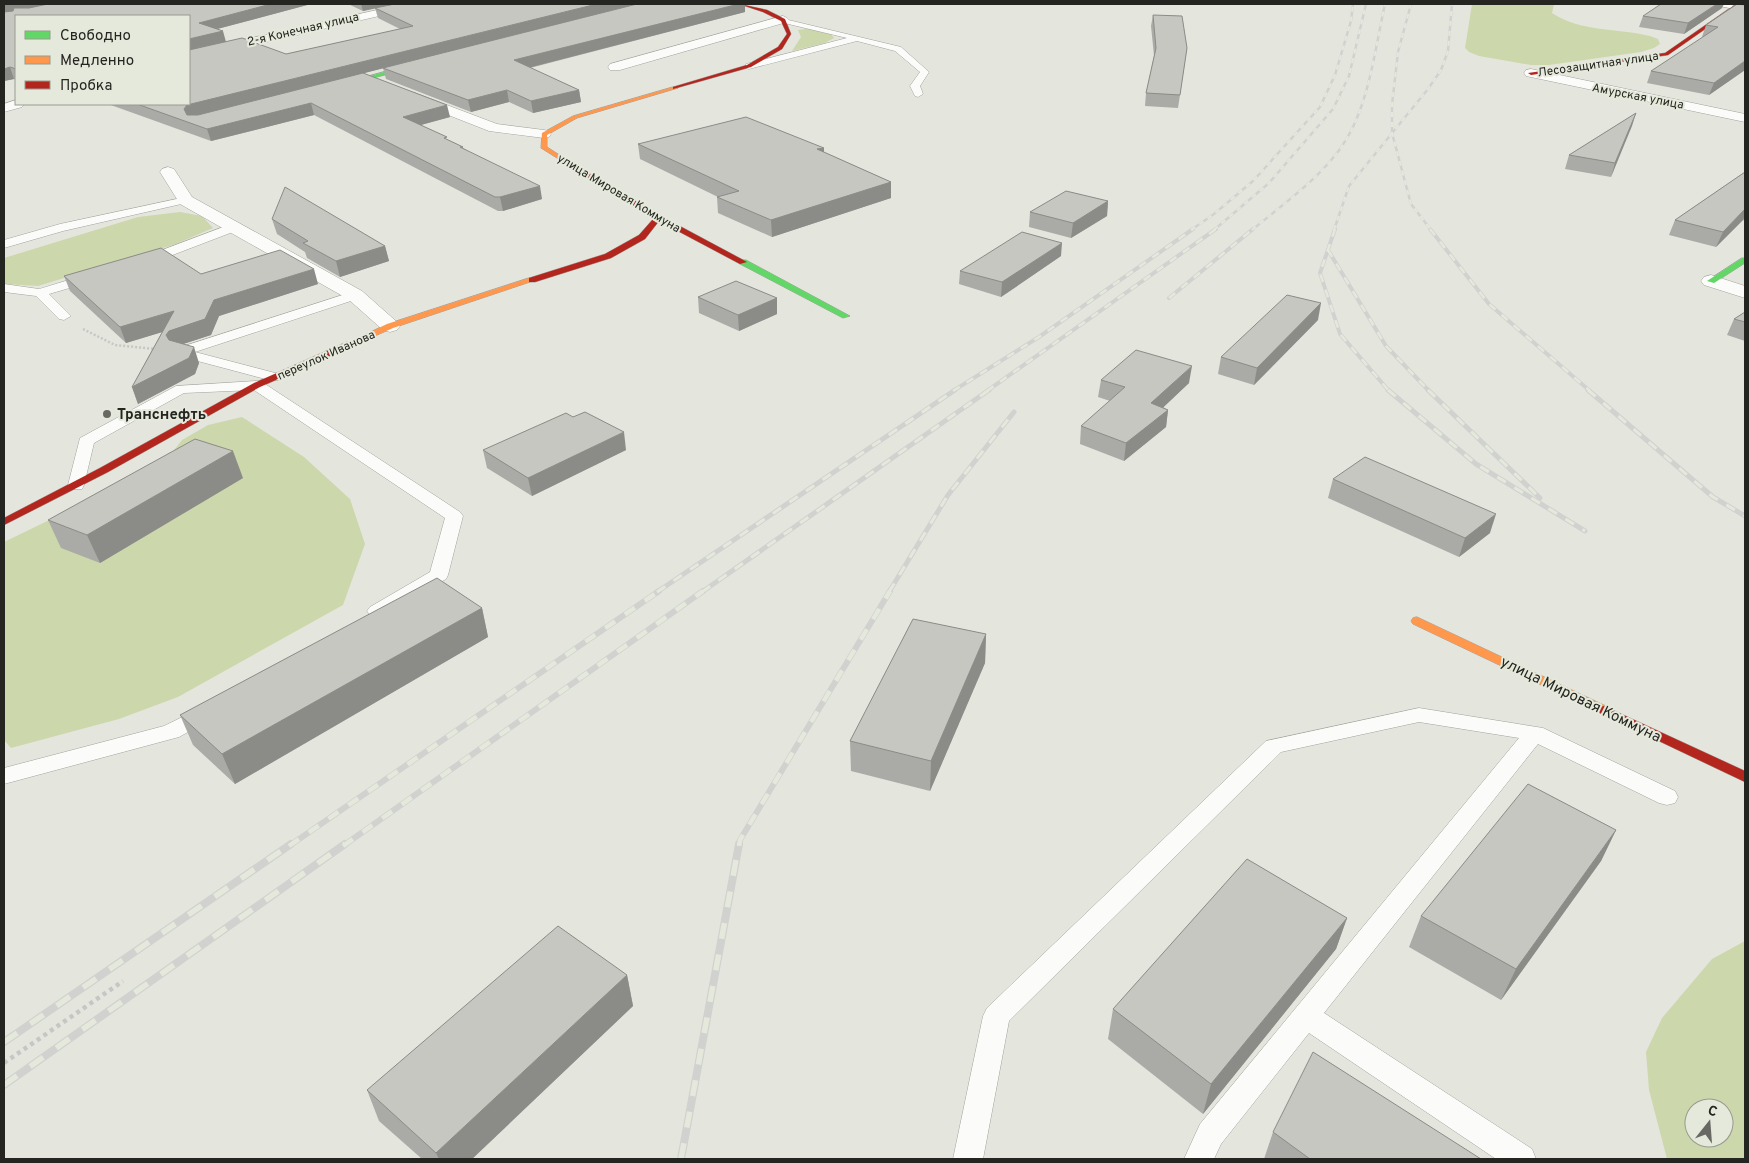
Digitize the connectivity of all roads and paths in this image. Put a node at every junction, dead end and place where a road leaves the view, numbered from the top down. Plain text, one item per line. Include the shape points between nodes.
1 (418, 4) edge
2 (741, 4) edge
3 (1713, 4) edge
4 (1738, 8) edge
5 (347, 19) junction
6 (783, 20) junction
7 (251, 29) dead end
8 (857, 38) junction
9 (190, 56) edge
10 (434, 60) edge
11 (749, 66) junction
12 (615, 67) dead end
13 (1531, 73) joint
14 (366, 78) junction
15 (329, 88) edge
16 (918, 94) dead end
17 (1745, 118) edge
18 (544, 134) junction
19 (168, 172) dead end
20 (186, 200) junction
21 (658, 218) junction
22 (234, 226) junction
23 (4, 244) edge
24 (1745, 260) edge
25 (134, 265) edge
26 (106, 273) edge
27 (1711, 281) joint
28 (4, 288) edge
29 (1745, 292) edge
30 (40, 293) junction
31 (355, 295) junction
32 (64, 316) joint
33 (846, 316) dead end
34 (390, 326) junction
35 (180, 352) junction
36 (266, 381) junction
37 (76, 485) junction
38 (4, 522) edge
39 (364, 619) edge
40 (1417, 621) dead end
41 (222, 703) edge
42 (1535, 733) junction
43 (4, 776) edge
44 (1745, 777) edge
45 (1666, 797) dead end
46 (123, 981) dead end
47 (1306, 1016) junction
48 (4, 1063) edge
49 (968, 1159) edge
50 (1198, 1159) edge
51 (1521, 1159) edge

1 - 5 street, 2-я Конечная улица
2 - 6 main road
3 - 4 lane
4 - 13 main road, Лесозащитная улица via 1666,54
5 - 7 street
5 - 9 street, 2-я Конечная улица
6 - 8 lane
6 - 11 main road via 789,34 780,48
6 - 12 street
8 - 11 lane
8 - 16 lane via 898,49 925,72 915,86
10 - 14 main road
11 - 18 main road via 575,117
13 - 17 street, Амурская улица
14 - 15 main road
14 - 18 street via 494,128
18 - 21 main road, улица Мировая Коммуна via 544,148
19 - 20 street
20 - 22 street
20 - 23 lane
21 - 33 main road, улица Мировая Коммуна
21 - 34 main road, переулок Иванова via 642,237 608,256
22 - 25 lane
22 - 31 street
24 - 27 main road
26 - 30 lane
27 - 29 street
28 - 30 lane
30 - 32 lane
31 - 34 street
31 - 35 lane
32 - 35 path via 93,336 115,346
34 - 36 main road, переулок Иванова
35 - 36 lane
36 - 37 main road, переулок Иванова
36 - 37 lane via 181,389 86,442
36 - 39 lane via 454,516 439,575
37 - 38 main road, переулок Иванова
40 - 44 main road, улица Мировая Коммуна
41 - 43 lane via 171,732
42 - 45 lane
42 - 47 lane
42 - 49 lane via 1419,715 1274,746 996,1016
46 - 48 path
47 - 50 lane via 1210,1134
47 - 51 lane

